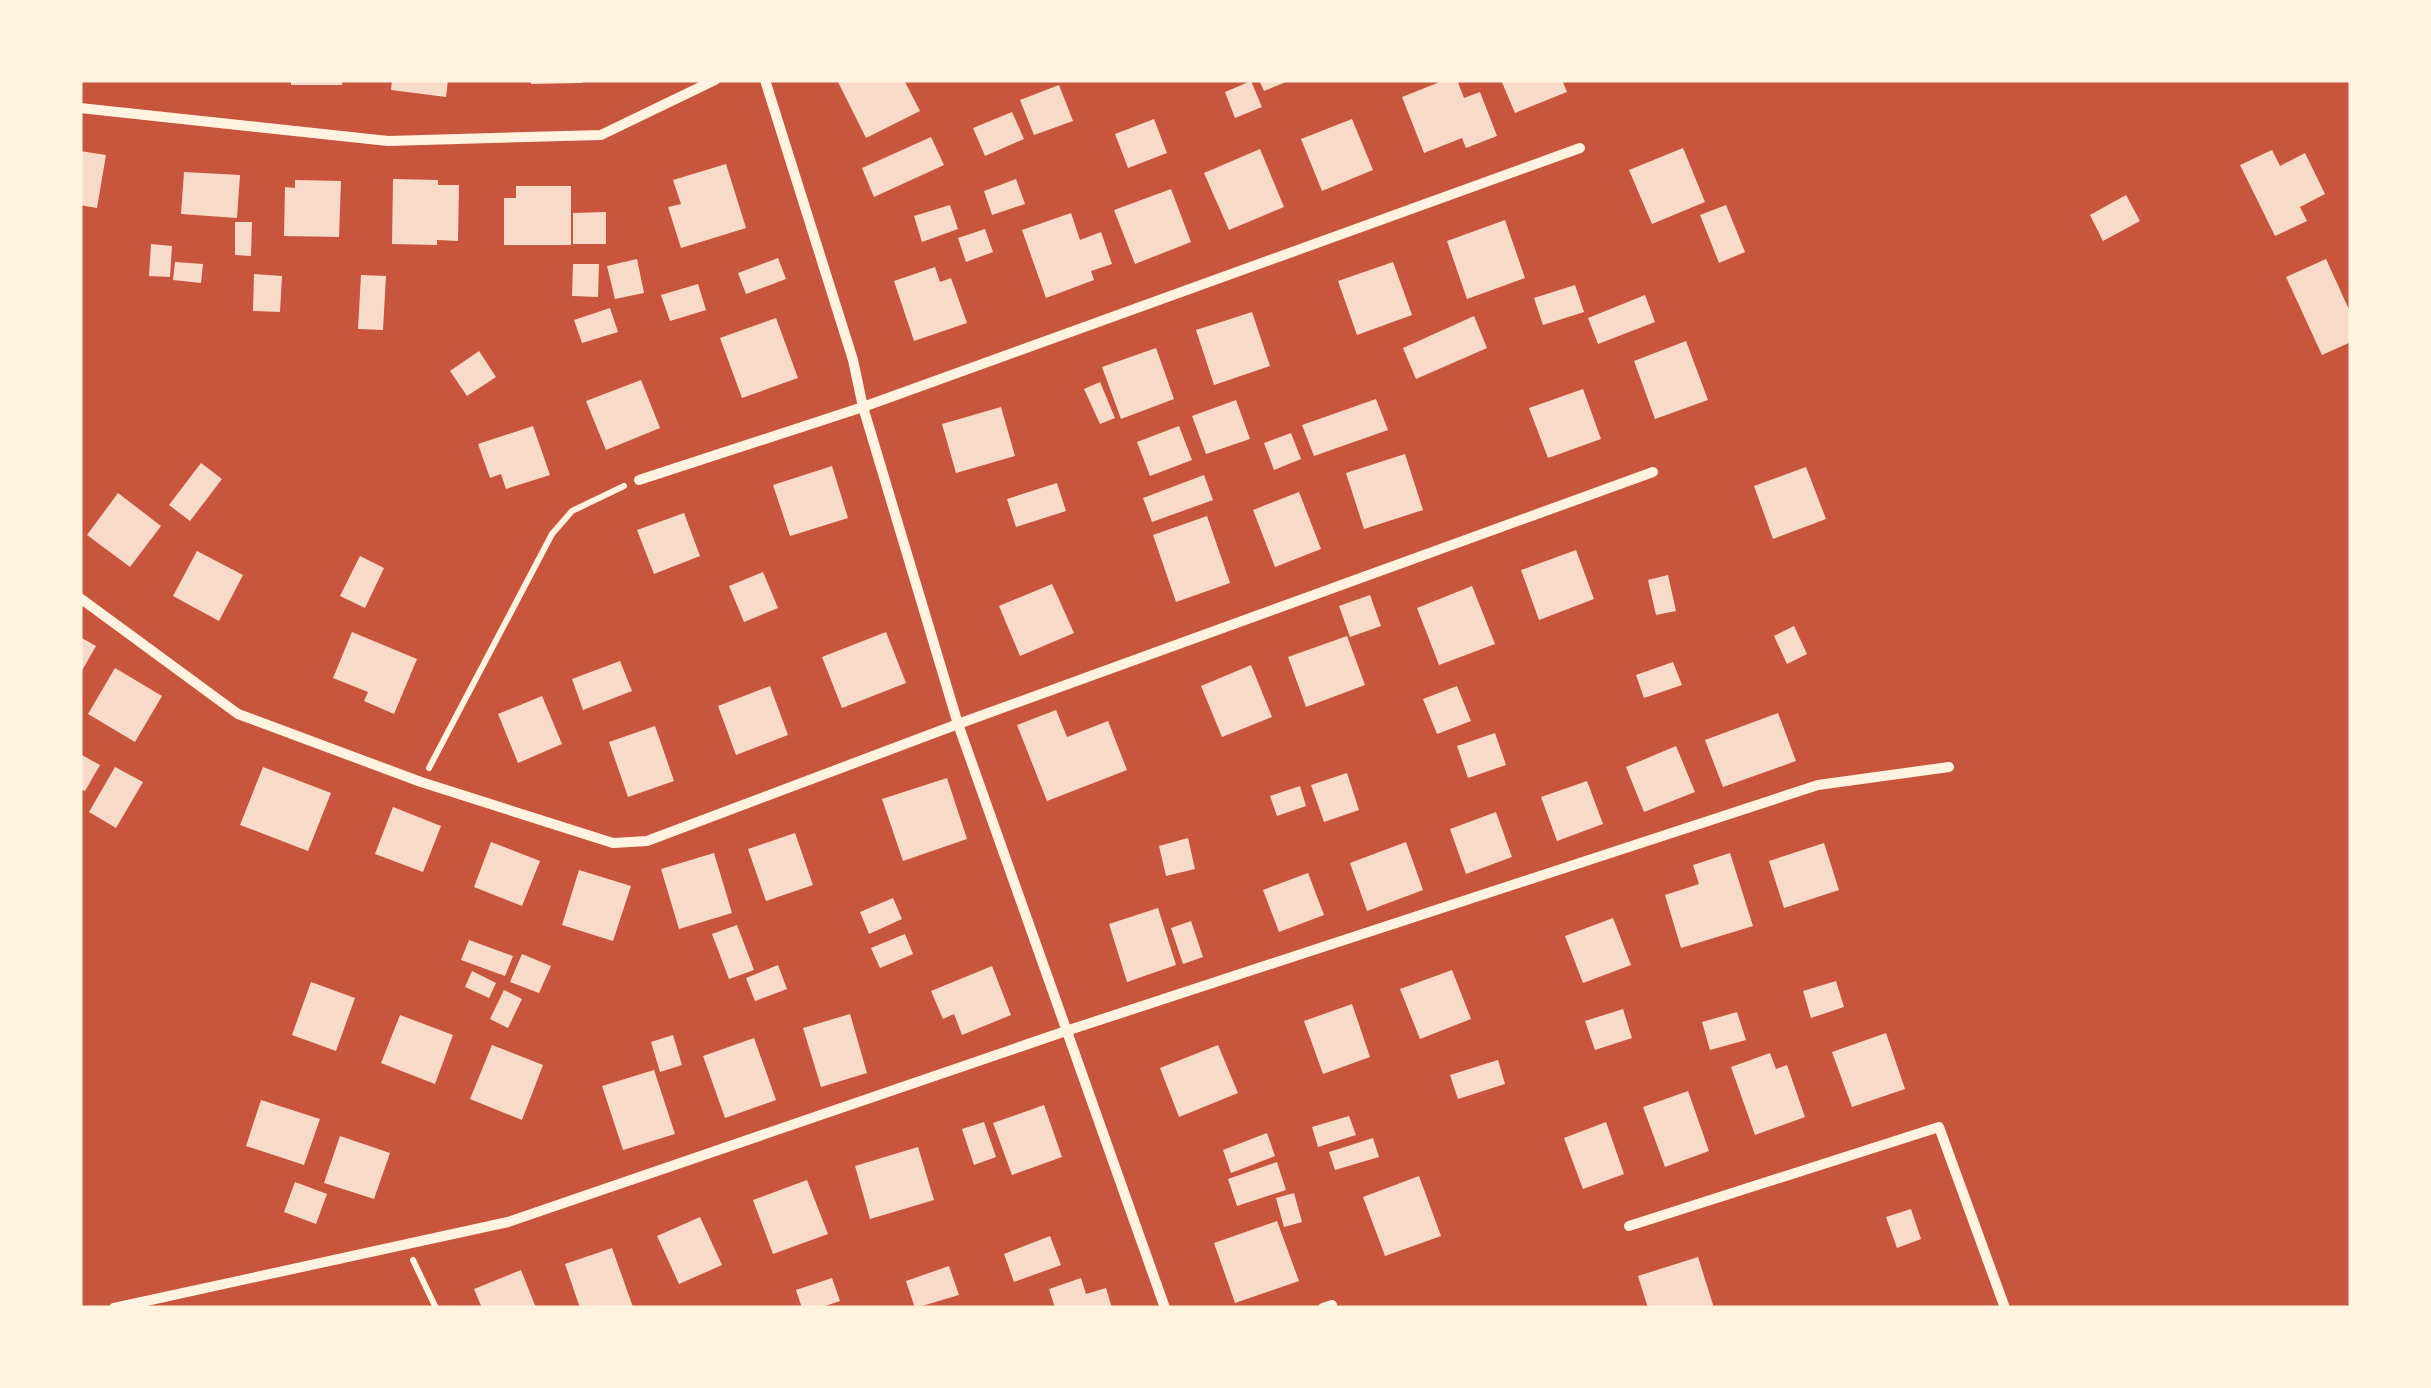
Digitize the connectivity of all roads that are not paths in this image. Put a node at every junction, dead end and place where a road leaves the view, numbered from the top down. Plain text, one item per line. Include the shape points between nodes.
1 (715, 80) edge
2 (764, 80) edge
3 (80, 108) edge
4 (1580, 148) dead end
5 (862, 407) junction
6 (1653, 472) dead end
7 (640, 480) road end
8 (80, 598) edge
9 (958, 724) junction
10 (1949, 767) dead end
11 (1066, 1031) junction
12 (1629, 1226) dead end
13 (114, 1308) edge
14 (1165, 1308) edge
15 (2005, 1308) edge

1 - 3 street via 601,135 388,141
2 - 5 street
4 - 5 street
5 - 7 street
5 - 9 street
6 - 9 street
8 - 9 street via 238,714 613,844 646,841
9 - 11 street
10 - 11 street via 1818,785
11 - 13 street via 508,1222
11 - 14 street
12 - 15 street via 1939,1127

